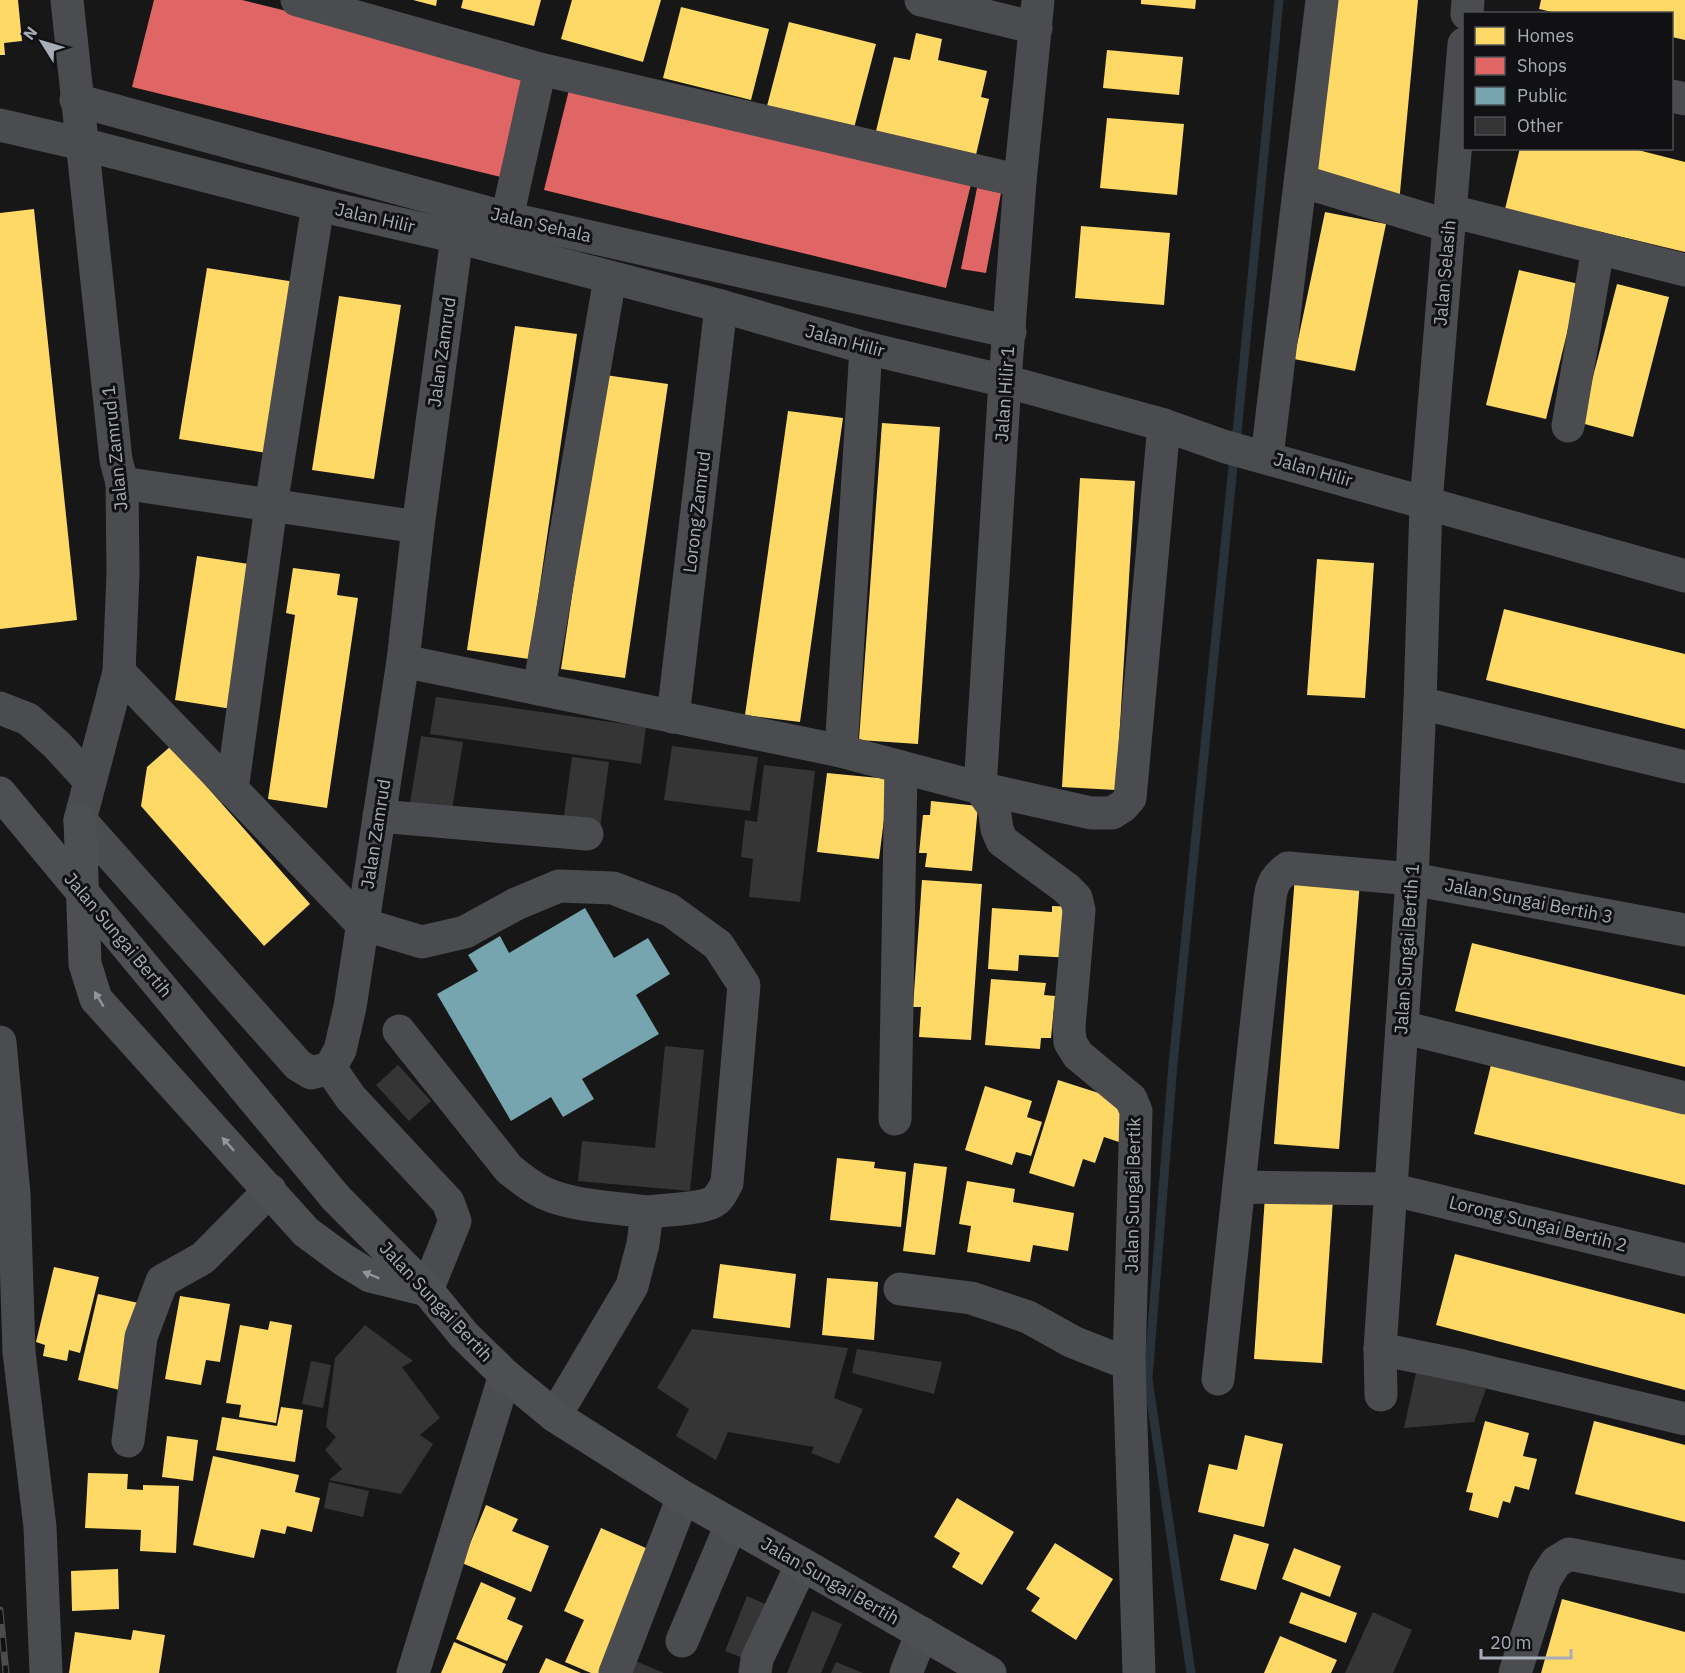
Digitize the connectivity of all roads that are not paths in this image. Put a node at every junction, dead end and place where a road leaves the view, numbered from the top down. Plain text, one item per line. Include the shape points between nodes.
1 (67, 0) edge
2 (297, 0) edge
3 (921, 0) edge
4 (1322, 0) edge
5 (1037, 14) edge
6 (1463, 62) edge
7 (540, 69) junction
8 (76, 100) junction
9 (0, 125) edge
10 (82, 144) junction
11 (1020, 181) junction
12 (1300, 181) junction
13 (318, 205) junction
14 (507, 218) junction
15 (1450, 218) junction
16 (457, 237) junction
17 (1598, 248) junction
18 (1685, 270) edge
19 (610, 278) junction
20 (721, 306) junction
21 (1010, 332) junction
22 (866, 348) junction
23 (1005, 381) junction
24 (1164, 425) junction
25 (1568, 426) dead end
26 (1247, 452) junction
27 (122, 483) junction
28 (1426, 503) junction
29 (271, 506) junction
30 (418, 527) junction
31 (1685, 576) edge
32 (403, 661) junction
33 (119, 672) junction
34 (539, 689) junction
35 (1420, 703) junction
36 (0, 708) edge
37 (673, 717) junction
38 (841, 751) junction
39 (901, 767) junction
40 (1685, 767) edge
41 (90, 782) junction
42 (980, 788) junction
43 (232, 790) junction
44 (0, 793) edge
45 (379, 816) junction
46 (81, 820) junction
47 (587, 834) dead end
48 (1412, 879) junction
49 (362, 924) junction
50 (1685, 930) edge
51 (1402, 1027) junction
52 (399, 1031) dead end
53 (0, 1042) edge
54 (330, 1068) junction
55 (1685, 1098) edge
56 (894, 1119) dead end
57 (1240, 1187) junction
58 (1390, 1189) junction
59 (270, 1190) junction
60 (647, 1212) junction
61 (1685, 1260) edge
62 (900, 1289) dead end
63 (427, 1290) junction
64 (1380, 1349) junction
65 (1129, 1364) junction
66 (505, 1374) junction
67 (1218, 1379) dead end
68 (1381, 1395) dead end
69 (555, 1416) junction
70 (1685, 1419) edge
71 (128, 1441) dead end
72 (684, 1497) junction
73 (731, 1525) junction
74 (802, 1564) junction
75 (1685, 1577) edge
76 (922, 1633) junction
77 (682, 1641) dead end
78 (46, 1673) edge
79 (413, 1673) edge
80 (615, 1673) edge
81 (754, 1673) edge
82 (906, 1673) edge
83 (990, 1673) edge
84 (1139, 1673) edge
85 (1515, 1673) edge

1 - 8 street, Jalan Zamrud 1
2 - 7 street
3 - 5 street
4 - 12 street
5 - 11 street, Jalan Hilir 1
6 - 15 street, Jalan Selasih
7 - 11 street
7 - 14 street
8 - 10 street, Jalan Zamrud 1
8 - 14 street, Jalan Sehala
9 - 10 street, Jalan Hilir
10 - 13 street, Jalan Hilir
10 - 27 street, Jalan Zamrud 1 via 116,460
11 - 21 street, Jalan Hilir 1
12 - 15 street
12 - 26 street
13 - 16 street, Jalan Hilir
13 - 29 street
14 - 21 street, Jalan Sehala
15 - 17 street
15 - 28 street, Jalan Selasih
16 - 19 street, Jalan Hilir
16 - 30 street, Jalan Zamrud
17 - 18 street
17 - 25 street
19 - 20 street, Jalan Hilir
19 - 34 street
20 - 22 street, Jalan Hilir
20 - 37 street, Lorong Zamrud
21 - 23 street, Jalan Hilir 1
22 - 23 street, Jalan Hilir
22 - 38 street
23 - 24 street, Jalan Hilir
23 - 42 street, Jalan Hilir 1
24 - 26 street, Jalan Hilir
24 - 42 street via 1130,798 1112,813 1091,813
26 - 28 street, Jalan Hilir
27 - 29 street
27 - 33 street, Jalan Zamrud 1
28 - 31 street, Jalan Hilir
28 - 35 street, Jalan Sungai Bertih 1
29 - 30 street
29 - 43 street
30 - 32 street, Jalan Zamrud
32 - 34 street
32 - 45 street, Jalan Zamrud
33 - 41 street, Jalan Zamrud 1
33 - 43 street
34 - 37 street
35 - 40 street
35 - 48 street, Jalan Sungai Bertih 1
36 - 41 street via 28,719
37 - 38 street
38 - 39 street
39 - 42 street
39 - 56 street
41 - 46 street, Jalan Zamrud 1
42 - 65 street, Jalan Sungai Bertik via 994,808 1002,841 1076,898 1079,910 1070,1042 1078,1055 1131,1099 1136,1111
43 - 49 street
44 - 63 main road, Jalan Sungai Bertih, bridge via 336,1198
45 - 47 street
45 - 49 street, Jalan Zamrud
46 - 54 street via 298,1065 311,1073
59 -> 46 main road via 96,999 85,964
48 - 50 street, Jalan Sungai Bertih 3
48 - 51 street, Jalan Sungai Bertih 1
48 - 57 street, Jalan Sungai Bertih 3 via 1288,868 1272,883
49 - 54 street, Jalan Zamrud via 350,1007 340,1050
49 - 60 street via 422,942 465,932 558,886 613,888 670,910 718,945 744,985 727,1184 712,1203
51 - 55 street
51 - 58 street, Jalan Sungai Bertih 1
52 - 60 street via 509,1169 526,1183 570,1201
53 - 78 street via 14,1194 19,1352 40,1527
54 - 63 street via 351,1098 448,1202 455,1221
57 - 58 street, Lorong Sungai Bertih 2
57 - 67 street
58 - 61 street, Lorong Sungai Bertih 2
58 - 64 street, Jalan Sungai Bertih 1
63 -> 59 main road via 370,1276 344,1260 306,1232
59 - 71 street via 203,1258 162,1281 141,1337
60 - 69 street via 632,1286
62 - 65 street via 970,1298 1028,1317 1073,1342
63 - 66 main road, Jalan Sungai Bertih via 464,1335
64 - 68 street, Jalan Sungai Bertih 1
64 - 70 street
65 - 84 street, Jalan Sungai Bertik
66 - 69 main road, Jalan Sungai Bertih
66 - 79 street
69 - 72 main road, Jalan Sungai Bertih
72 - 73 main road, Jalan Sungai Bertih
72 - 80 street
73 - 74 main road, Jalan Sungai Bertih
73 - 77 street
74 - 76 main road, Jalan Sungai Bertih
74 - 81 street
75 - 85 street via 1569,1554 1556,1562 1545,1579
76 - 82 street
76 - 83 main road, Jalan Sungai Bertih

